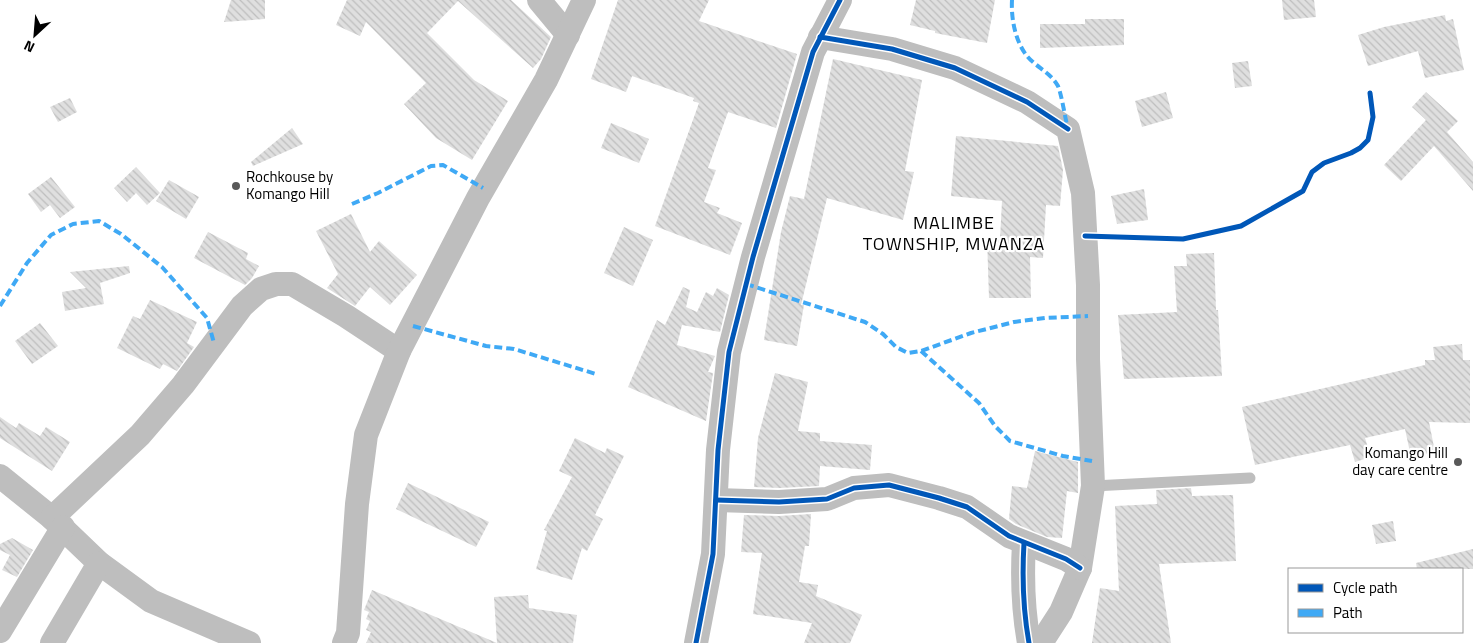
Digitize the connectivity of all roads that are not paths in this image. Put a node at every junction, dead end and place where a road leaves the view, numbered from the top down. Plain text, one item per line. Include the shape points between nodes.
1 (539, 0) edge
2 (584, 0) edge
3 (840, 0) edge
4 (568, 35) junction
5 (820, 37) junction
6 (399, 352) junction
7 (0, 476) edge
8 (1250, 478) dead end
9 (1092, 486) junction
10 (716, 500) junction
11 (57, 523) junction
12 (1024, 543) junction
13 (99, 563) junction
14 (1080, 568) junction
15 (0, 631) edge
16 (52, 643) edge
17 (249, 643) edge
18 (344, 643) edge
19 (696, 643) edge
20 (1029, 643) edge
21 (1041, 643) edge

1 - 4 street
2 - 4 street
3 - 5 street
4 - 6 street via 478,198
5 - 9 street via 892,49 955,68 1027,102 1068,129 1083,192
5 - 10 street via 752,257 729,352
6 - 11 street via 292,284 276,284 261,289 242,306 140,435
6 - 18 street via 366,435 357,504 348,633
7 - 11 street
8 - 9 lane
9 - 14 street
10 - 12 street via 827,500 854,488 889,485 967,507
10 - 19 street via 714,554
11 - 13 street
11 - 15 street
12 - 14 street via 1066,559
12 - 20 street via 1022,582
13 - 16 street
13 - 17 street via 151,600
14 - 21 street via 1061,612

